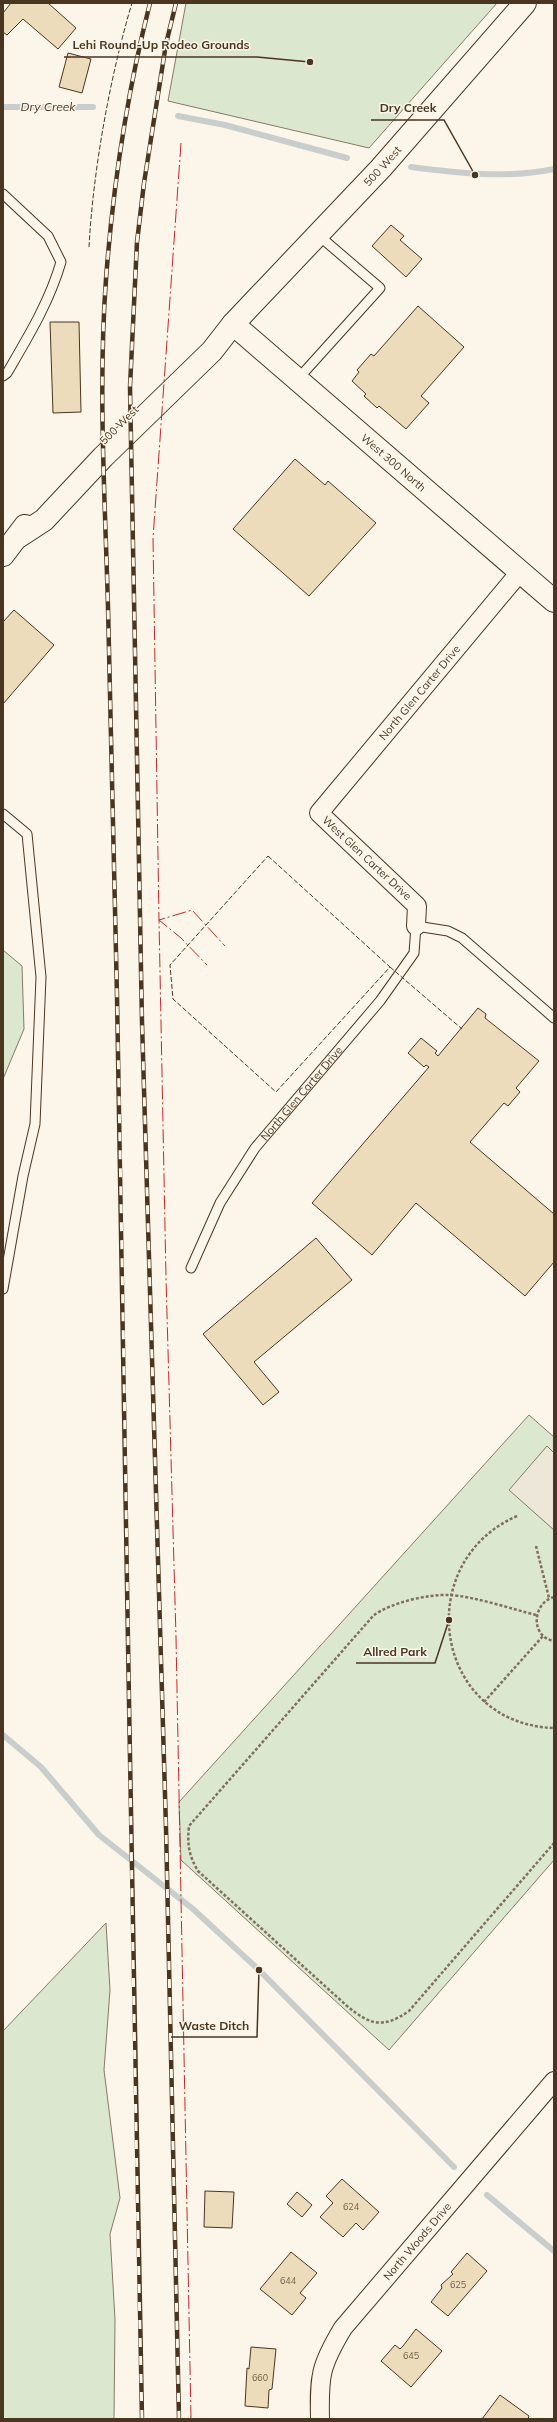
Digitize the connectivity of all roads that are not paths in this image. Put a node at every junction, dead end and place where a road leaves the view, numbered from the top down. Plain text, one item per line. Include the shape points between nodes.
1 (525, 3) edge
2 (3, 194) edge
3 (317, 234) junction
4 (233, 324) junction
5 (3, 376) edge
6 (297, 380) junction
7 (3, 554) edge
8 (520, 572) junction
9 (554, 601) edge
10 (319, 813) joint
11 (3, 814) edge
12 (416, 926) junction
13 (554, 1018) edge
14 (191, 1268) dead end
15 (3, 1289) edge
16 (554, 2081) edge
17 (320, 2419) edge

1 - 3 main road, 500 West via 381,168
2 - 5 lane via 48,236 61,262 41,316
3 - 4 main road, 500 West
3 - 6 lane via 380,288
4 - 6 main road, West 300 North
4 - 7 main road, 500 West via 212,351 103,457 44,520 18,538
6 - 8 main road, West 300 North
8 - 9 main road, West 300 North
8 - 10 street, North Glen Carter Drive
10 - 12 street, West Glen Carter Drive via 417,906
11 - 15 lane via 27,834 41,978 36,1124 23,1176
12 - 13 lane via 448,931 462,938
12 - 14 lane, North Glen Carter Drive via 414,953 380,1001 255,1148 220,1203
16 - 17 street, North Woods Drive via 343,2328 322,2367

